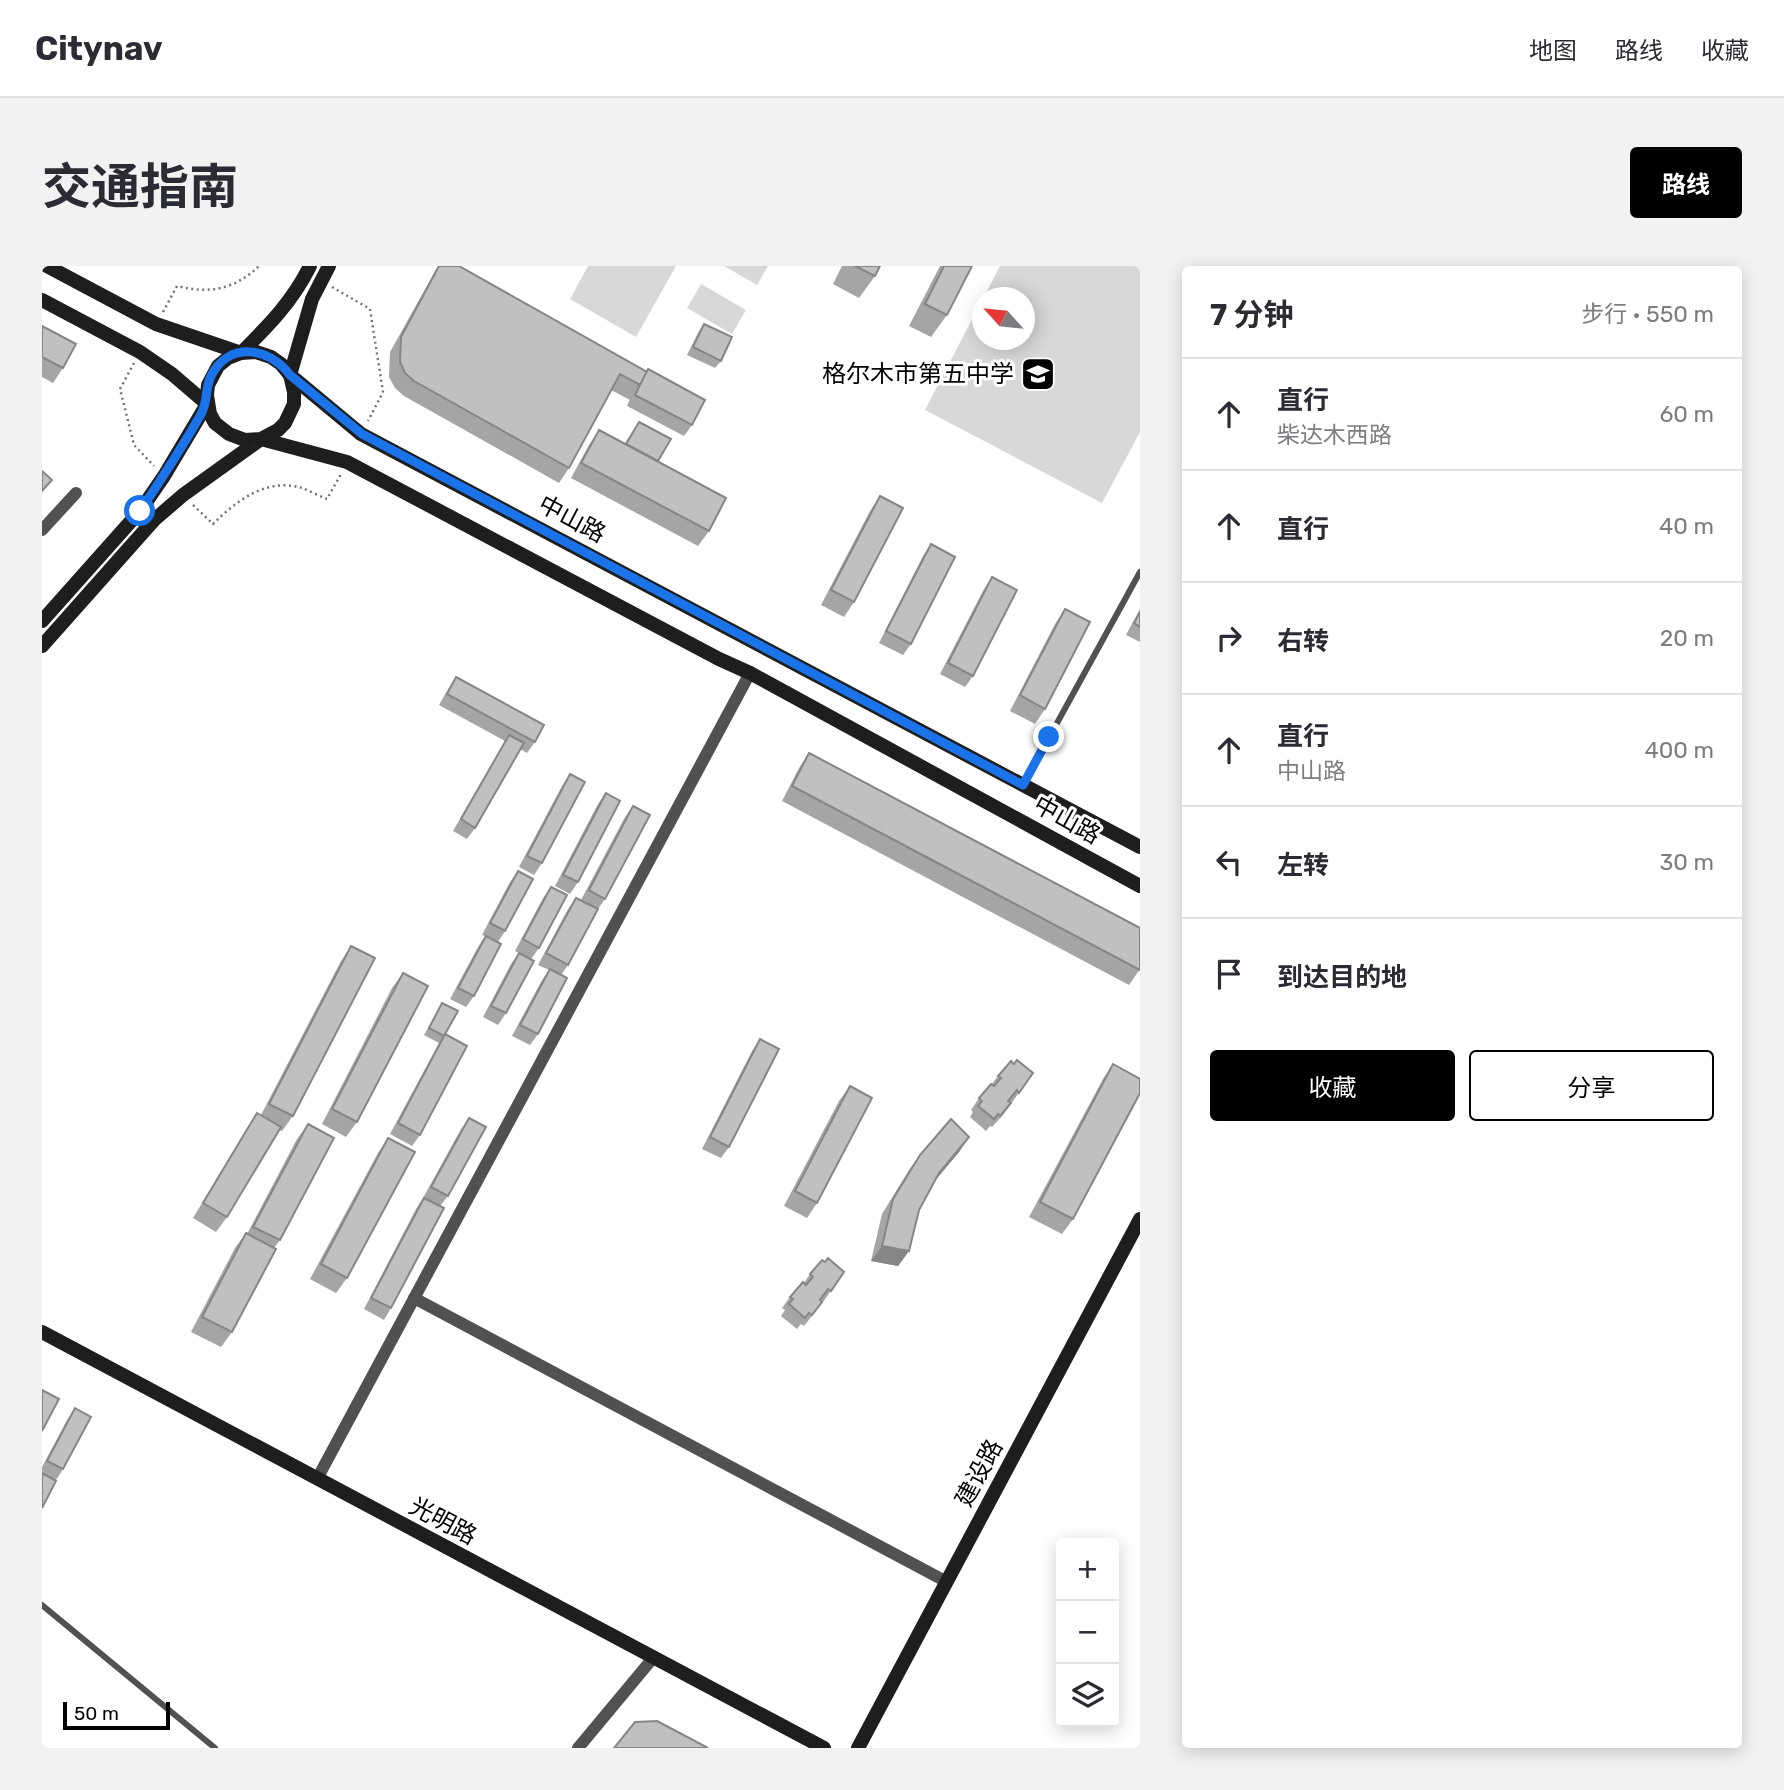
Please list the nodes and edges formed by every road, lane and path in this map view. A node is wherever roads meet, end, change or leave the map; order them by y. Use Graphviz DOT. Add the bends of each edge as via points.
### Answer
graph roads {
  1 [pos="47,266"];
  2 [pos="310,266"];
  3 [pos="329,266"];
  4 [pos="42,300"];
  5 [pos="241,353"];
  6 [pos="290,375"];
  7 [pos="207,404"];
  8 [pos="261,439"];
  9 [pos="76,493"];
  10 [pos="42,530"];
  11 [pos="1140,572"];
  12 [pos="42,621"];
  13 [pos="42,646"];
  14 [pos="750,673"];
  15 [pos="1023,785"];
  16 [pos="1140,847"];
  17 [pos="1140,886"];
  18 [pos="1140,1219"];
  19 [pos="414,1297"];
  20 [pos="42,1332"];
  21 [pos="317,1479"];
  22 [pos="947,1582"];
  23 [pos="42,1605"];
  24 [pos="653,1658"];
  25 [pos="215,1748"];
  26 [pos="578,1748"];
  27 [pos="824,1748"];
  28 [pos="858,1748"];
  1 -- 5 [label="main road" via="156,324"];
  2 -- 5 [label="main road" via="278,317"];
  3 -- 6 [label="main road" via="312,299"];
  4 -- 7 [label="main road" via="140,352"];
  5 -- 6 [label="main road" via="271,357"];
  5 -- 7 [label="main road" via="228,358 211,376"];
  6 -- 8 [label="main road" via="294,392 290,416 278,430"];
  6 -- 15 [label="main road, 中山路" via="362,434"];
  7 -- 8 [label="main road" via="215,423 229,434"];
  7 -- 12 [label="main road" via="140,511"];
  8 -- 13 [label="main road" via="154,520"];
  8 -- 14 [label="main road, 中山路" via="347,462"];
  9 -- 10 [label="street"];
  11 -- 15 [label="lane"];
  14 -- 17 [label="main road, 中山路"];
  14 -- 19 [label="street"];
  15 -- 16 [label="main road, 中山路"];
  18 -- 22 [label="main road, 建设路"];
  19 -- 21 [label="street"];
  19 -- 22 [label="street"];
  20 -- 21 [label="main road, 光明路"];
  21 -- 24 [label="main road, 光明路"];
  22 -- 28 [label="main road, 建设路"];
  23 -- 25 [label="lane"];
  24 -- 26 [label="street"];
  24 -- 27 [label="main road, 光明路"];
}
